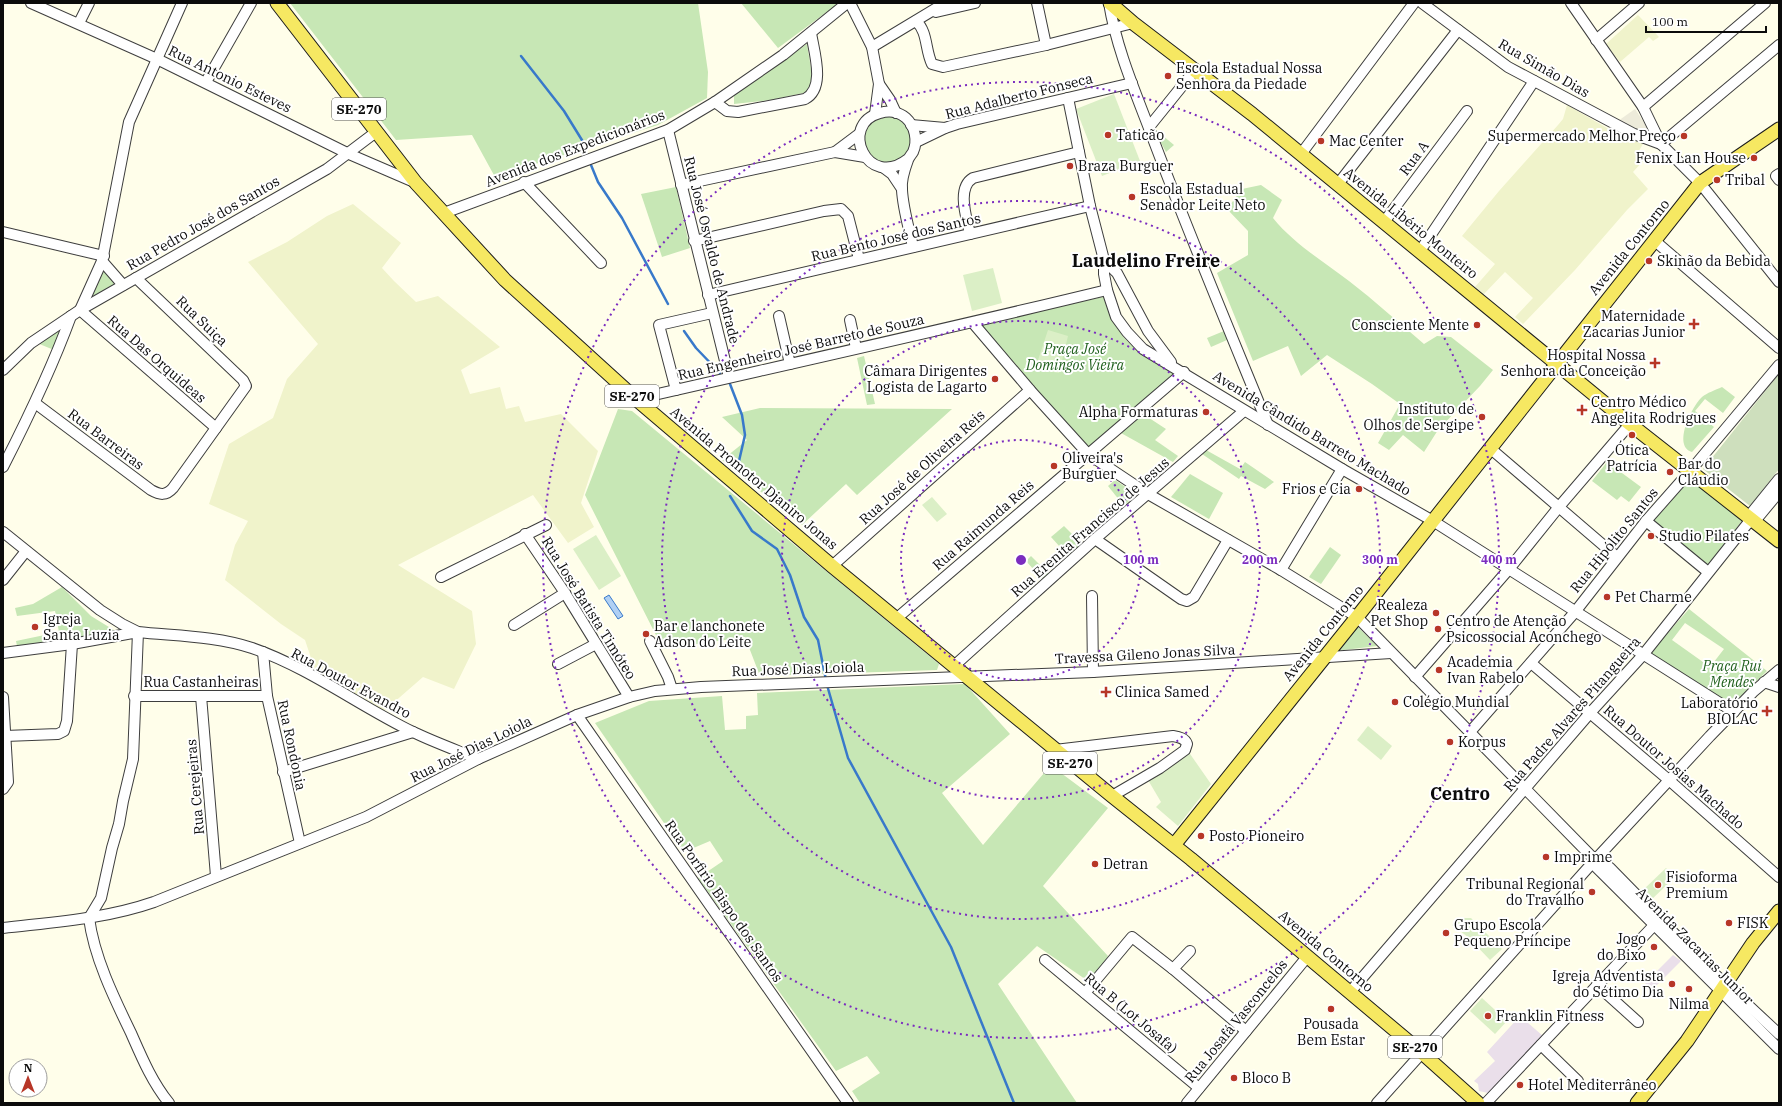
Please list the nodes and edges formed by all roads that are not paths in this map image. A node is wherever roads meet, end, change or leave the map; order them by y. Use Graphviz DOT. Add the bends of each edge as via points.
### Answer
graph roads {
  1 [pos="30,3"];
  2 [pos="89,3"];
  3 [pos="182,3"];
  4 [pos="251,3"];
  5 [pos="277,3"];
  6 [pos="849,3"];
  7 [pos="945,3"];
  8 [pos="975,3"];
  9 [pos="1037,3"];
  10 [pos="1414,3"];
  11 [pos="1422,3"];
  12 [pos="1571,3"];
  13 [pos="1639,3"];
  14 [pos="1765,3"];
  15 [pos="1112,4"];
  16 [pos="928,14"];
  17 [pos="916,21"];
  18 [pos="79,23"];
  19 [pos="1133,23"];
  20 [pos="1114,28"];
  21 [pos="1458,30"];
  22 [pos="810,33"];
  23 [pos="1596,40"];
  24 [pos="1046,45"];
  25 [pos="1779,45"];
  26 [pos="872,47"];
  27 [pos="157,59"];
  28 [pos="1195,70"];
  29 [pos="1534,80"];
  30 [pos="206,82"];
  31 [pos="1132,82"];
  32 [pos="879,84"];
  33 [pos="1068,98"];
  34 [pos="715,102"];
  35 [pos="1643,107"];
  36 [pos="1467,111"];
  37 [pos="896,113"];
  38 [pos="875,114"];
  39 [pos="911,124"];
  40 [pos="1149,127"];
  41 [pos="945,128"];
  42 [pos="1779,129"];
  43 [pos="668,130"];
  44 [pos="376,132"];
  45 [pos="860,134"];
  46 [pos="916,142"];
  47 [pos="1661,144"];
  48 [pos="835,152"];
  49 [pos="1079,152"];
  50 [pos="349,154"];
  51 [pos="1301,154"];
  52 [pos="865,157"];
  53 [pos="908,159"];
  54 [pos="884,168"];
  55 [pos="1779,174"];
  56 [pos="1779,180"];
  57 [pos="524,182"];
  58 [pos="416,183"];
  59 [pos="1700,183"];
  60 [pos="1338,184"];
  61 [pos="681,185"];
  62 [pos="902,189"];
  63 [pos="1090,206"];
  64 [pos="444,213"];
  65 [pos="1384,222"];
  66 [pos="3,232"];
  67 [pos="970,234"];
  68 [pos="694,241"];
  69 [pos="1654,241"];
  70 [pos="913,247"];
  71 [pos="1420,251"];
  72 [pos="103,259"];
  73 [pos="859,259"];
  74 [pos="1104,260"];
  75 [pos="601,263"];
  76 [pos="1114,270"];
  77 [pos="1104,274"];
  78 [pos="136,278"];
  79 [pos="1779,282"];
  80 [pos="123,285"];
  81 [pos="1107,290"];
  82 [pos="708,295"];
  83 [pos="76,313"];
  84 [pos="712,313"];
  85 [pos="779,316"];
  86 [pos="850,320"];
  87 [pos="973,323"];
  88 [pos="856,348"];
  89 [pos="1779,348"];
  90 [pos="790,364"];
  91 [pos="1556,364"];
  92 [pos="1779,365"];
  93 [pos="3,370"];
  94 [pos="1181,371"];
  95 [pos="729,377"];
  96 [pos="676,390"];
  97 [pos="1030,390"];
  98 [pos="636,399"];
  99 [pos="35,403"];
  100 [pos="1244,411"];
  101 [pos="1630,424"];
  102 [pos="1268,425"];
  103 [pos="216,428"];
  104 [pos="1491,449"];
  105 [pos="1088,454"];
  106 [pos="3,467"];
  107 [pos="1342,469"];
  108 [pos="1691,470"];
  109 [pos="1779,479"];
  110 [pos="1779,492"];
  111 [pos="1148,494"];
  112 [pos="1558,508"];
  113 [pos="1751,520"];
  114 [pos="1432,521"];
  115 [pos="1646,521"];
  116 [pos="546,525"];
  117 [pos="3,532"];
  118 [pos="525,534"];
  119 [pos="1095,539"];
  120 [pos="1228,540"];
  121 [pos="1779,541"];
  122 [pos="26,551"];
  123 [pos="1617,557"];
  124 [pos="832,566"];
  125 [pos="1509,569"];
  126 [pos="1281,570"];
  127 [pos="1708,572"];
  128 [pos="441,577"];
  129 [pos="3,580"];
  130 [pos="565,593"];
  131 [pos="1092,596"];
  132 [pos="1575,612"];
  133 [pos="1357,617"];
  134 [pos="897,618"];
  135 [pos="514,625"];
  136 [pos="138,632"];
  137 [pos="650,641"];
  138 [pos="72,644"];
  139 [pos="596,644"];
  140 [pos="263,652"];
  141 [pos="3,653"];
  142 [pos="1391,654"];
  143 [pos="1643,655"];
  144 [pos="1322,658"];
  145 [pos="1531,663"];
  146 [pos="558,664"];
  147 [pos="955,666"];
  148 [pos="1779,670"];
  149 [pos="1093,672"];
  150 [pos="969,677"];
  151 [pos="1415,677"];
  152 [pos="1764,682"];
  153 [pos="1779,687"];
  154 [pos="672,689"];
  155 [pos="134,696"];
  156 [pos="201,696"];
  157 [pos="267,696"];
  158 [pos="3,697"];
  159 [pos="628,697"];
  160 [pos="1734,712"];
  161 [pos="1590,713"];
  162 [pos="577,716"];
  163 [pos="414,732"];
  164 [pos="1470,732"];
  165 [pos="5,736"];
  166 [pos="1055,750"];
  167 [pos="478,759"];
  168 [pos="283,772"];
  169 [pos="1670,781"];
  170 [pos="1526,788"];
  171 [pos="4,789"];
  172 [pos="1112,796"];
  173 [pos="300,843"];
  174 [pos="1174,845"];
  175 [pos="1595,860"];
  176 [pos="216,876"];
  177 [pos="1779,877"];
  178 [pos="1779,911"];
  179 [pos="89,918"];
  180 [pos="1656,923"];
  181 [pos="3,928"];
  182 [pos="1190,951"];
  183 [pos="1307,957"];
  184 [pos="1045,960"];
  185 [pos="1173,969"];
  186 [pos="1597,985"];
  187 [pos="1723,988"];
  188 [pos="1350,992"];
  189 [pos="1085,993"];
  190 [pos="1638,1022"];
  191 [pos="1246,1031"];
  192 [pos="1779,1034"];
  193 [pos="1541,1045"];
  194 [pos="1779,1049"];
  195 [pos="1421,1052"];
  196 [pos="1578,1081"];
  197 [pos="1200,1088"];
  198 [pos="169,1103"];
  199 [pos="848,1103"];
  200 [pos="1187,1103"];
  201 [pos="1377,1103"];
  202 [pos="1478,1103"];
  203 [pos="1486,1103"];
  204 [pos="1637,1103"];
  1 -- 18 [label="street, Rua Antonio Esteves"];
  2 -- 18 [label="street"];
  3 -- 27 [label="street"];
  4 -- 30 [label="street"];
  5 -- 44 [label="main road, Avenida Promotor Djaniro Jonas / SE-270"];
  6 -- 22 [label="street, Avenida dos Expedicionários"];
  6 -- 26 [label="street"];
  7 -- 16 [label="street"];
  8 -- 16 [label="street"];
  9 -- 24 [label="street"];
  10 -- 51 [label="street"];
  11 -- 21 [label="street, Rua Simão Dias"];
  12 -- 23 [label="street"];
  13 -- 23 [label="street"];
  14 -- 35 [label="street"];
  15 -- 19 [label="main road, Avenida Libério Monteiro"];
  15 -- 20 [label="street"];
  16 -- 17 [label="street"];
  17 -- 24 [label="street" via="923,32 928,57 937,67"];
  17 -- 26 [label="street"];
  18 -- 27 [label="street, Rua Antonio Esteves"];
  19 -- 20 [label="street"];
  19 -- 28 [label="main road, Avenida Libério Monteiro"];
  20 -- 24 [label="street"];
  20 -- 31 [label="street"];
  21 -- 29 [label="street, Rua Simão Dias" via="1508,67"];
  21 -- 60 [label="street"];
  22 -- 34 [label="street, Avenida dos Expedicionários"];
  22 -- 34 [label="street" via="816,73 815,86 810,96 738,112 727,111"];
  23 -- 35 [label="street"];
  25 -- 47 [label="street"];
  26 -- 32 [label="street"];
  27 -- 30 [label="street, Rua Antonio Esteves"];
  27 -- 72 [label="street" via="129,122"];
  28 -- 40 [label="street"];
  28 -- 51 [label="main road, Avenida Libério Monteiro"];
  29 -- 47 [label="street, Rua Simão Dias" via="1634,134"];
  29 -- 71 [label="street"];
  30 -- 50 [label="street, Rua Antonio Esteves"];
  31 -- 33 [label="street, Rua Adalberto Fonseca"];
  31 -- 40 [label="street"];
  32 -- 37 [label="street"];
  32 -- 38 [label="street"];
  33 -- 41 [label="street, Rua Adalberto Fonseca"];
  33 -- 49 [label="street"];
  34 -- 43 [label="street, Avenida dos Expedicionários"];
  35 -- 47 [label="street"];
  36 -- 65 [label="street, Rua A"];
  37 -- 38 [label="street"];
  37 -- 39 [label="street" via="905,117"];
  38 -- 45 [label="street" via="865,123"];
  39 -- 41 [label="street"];
  39 -- 46 [label="street"];
  40 -- 102 [label="street" via="1181,213"];
  41 -- 46 [label="street, Rua Adalberto Fonseca"];
  42 -- 59 [label="main road, Avenida Contorno"];
  43 -- 57 [label="street, Avenida dos Expedicionários"];
  43 -- 61 [label="street, Rua José Osvaldo de Andrade"];
  44 -- 50 [label="street, Rua Pedro José dos Santos"];
  44 -- 58 [label="main road, Avenida Promotor Djaniro Jonas / SE-270"];
  45 -- 48 [label="street"];
  45 -- 52 [label="street" via="859,142"];
  46 -- 53 [label="street"];
  47 -- 59 [label="street"];
  48 -- 52 [label="street"];
  48 -- 61 [label="street"];
  49 -- 63 [label="street"];
  49 -- 67 [label="street" via="969,181 964,193"];
  50 -- 58 [label="street, Rua Antonio Esteves"];
  50 -- 78 [label="street, Rua Pedro José dos Santos"];
  51 -- 60 [label="main road, Avenida Libério Monteiro"];
  52 -- 54 [label="street"];
  53 -- 54 [label="street" via="893,167"];
  53 -- 62 [label="street"];
  54 -- 62 [label="street" via="892,174"];
  55 -- 56 [label="street" via="1776,176"];
  57 -- 64 [label="street, Avenida dos Expedicionários"];
  57 -- 75 [label="street"];
  58 -- 64 [label="main road, Avenida Promotor Djaniro Jonas / SE-270"];
  59 -- 69 [label="main road, Avenida Contorno"];
  59 -- 79 [label="street"];
  60 -- 65 [label="main road, Avenida Libério Monteiro"];
  61 -- 68 [label="street, Rua José Osvaldo de Andrade"];
  62 -- 70 [label="street"];
  63 -- 67 [label="street, Rua Bento José dos Santos"];
  63 -- 74 [label="street"];
  64 -- 98 [label="main road, Avenida Promotor Djaniro Jonas / SE-270" via="505,280"];
  65 -- 71 [label="main road, Avenida Libério Monteiro"];
  66 -- 72 [label="street"];
  67 -- 70 [label="street, Rua Bento José dos Santos"];
  68 -- 73 [label="street" via="841,209 848,216"];
  68 -- 82 [label="street, Rua José Osvaldo de Andrade"];
  69 -- 89 [label="street"];
  69 -- 91 [label="main road, Avenida Contorno"];
  70 -- 73 [label="street, Rua Bento José dos Santos"];
  71 -- 91 [label="main road, Avenida Libério Monteiro"];
  72 -- 80 [label="street"];
  72 -- 83 [label="street"];
  73 -- 82 [label="street, Rua Bento José dos Santos"];
  74 -- 76 [label="street"];
  74 -- 77 [label="street"];
  76 -- 77 [label="street"];
  76 -- 94 [label="street" via="1154,342"];
  77 -- 81 [label="street"];
  78 -- 80 [label="street, Rua Pedro José dos Santos"];
  78 -- 103 [label="street, Rua Suiça" via="243,380 246,386"];
  80 -- 83 [label="street, Rua Pedro José dos Santos"];
  81 -- 87 [label="street"];
  81 -- 94 [label="street" via="1116,317 1126,332 1143,349"];
  82 -- 84 [label="street, Rua José Osvaldo de Andrade"];
  83 -- 93 [label="street, Rua Pedro José dos Santos" via="31,343"];
  83 -- 99 [label="street"];
  83 -- 103 [label="street, Rua Das Orquideas"];
  84 -- 95 [label="street, Rua José Osvaldo de Andrade"];
  84 -- 96 [label="street" via="659,325"];
  85 -- 90 [label="street"];
  86 -- 88 [label="street"];
  87 -- 88 [label="street, Rua Engenheiro José Barreto de Souza"];
  87 -- 97 [label="street"];
  88 -- 90 [label="street, Rua Engenheiro José Barreto de Souza"];
  90 -- 95 [label="street, Rua Engenheiro José Barreto de Souza"];
  91 -- 101 [label="main road, Avenida Libério Monteiro"];
  91 -- 104 [label="main road, Avenida Contorno"];
  92 -- 108 [label="street, Rua Hipólito Santos"];
  94 -- 100 [label="street, Avenida Cândido Barreto Machado"];
  94 -- 105 [label="street"];
  95 -- 96 [label="street, Rua Engenheiro José Barreto de Souza"];
  96 -- 98 [label="street, Rua Engenheiro José Barreto de Souza"];
  97 -- 105 [label="street"];
  97 -- 124 [label="street, Rua José de Oliveira Reis"];
  98 -- 124 [label="main road, Avenida Promotor Djaniro Jonas / SE-270"];
  99 -- 103 [label="street, Rua Barreiras" via="161,495 168,494 173,488"];
  99 -- 106 [label="street"];
  100 -- 102 [label="street, Avenida Cândido Barreto Machado"];
  100 -- 111 [label="street, Rua Erenita Francisco de Jesus"];
  101 -- 108 [label="main road, Avenida Libério Monteiro"];
  101 -- 112 [label="street"];
  102 -- 107 [label="street, Avenida Cândido Barreto Machado"];
  104 -- 112 [label="street"];
  104 -- 114 [label="main road, Avenida Contorno"];
  105 -- 111 [label="street, Avenida Zacarias Junior"];
  105 -- 134 [label="street, Rua Raimunda Reis"];
  107 -- 114 [label="street, Avenida Cândido Barreto Machado"];
  107 -- 126 [label="street"];
  108 -- 113 [label="main road, Avenida Libério Monteiro"];
  108 -- 115 [label="street, Rua Hipólito Santos"];
  109 -- 113 [label="street"];
  110 -- 113 [label="street"];
  111 -- 119 [label="street, Rua Erenita Francisco de Jesus"];
  111 -- 120 [label="street, Avenida Zacarias Junior"];
  112 -- 123 [label="street"];
  112 -- 125 [label="street"];
  113 -- 121 [label="main road, Avenida Libério Monteiro"];
  113 -- 127 [label="street, Rua Padre Alvares Pitangueira"];
  114 -- 125 [label="street, Avenida Cândido Barreto Machado"];
  114 -- 133 [label="main road, Avenida Contorno"];
  115 -- 123 [label="street, Rua Hipólito Santos"];
  115 -- 127 [label="street"];
  116 -- 118 [label="street"];
  117 -- 122 [label="street, Rua Doutor Evandro"];
  118 -- 128 [label="street"];
  118 -- 130 [label="street, Rua José Batista Timóteo"];
  119 -- 120 [label="street" via="1187,601 1194,597"];
  119 -- 147 [label="street, Rua Erenita Francisco de Jesus"];
  120 -- 126 [label="street, Avenida Zacarias Junior"];
  122 -- 129 [label="street"];
  122 -- 136 [label="street, Rua Doutor Evandro" via="100,610"];
  123 -- 132 [label="street, Rua Hipólito Santos"];
  124 -- 134 [label="main road, Avenida Promotor Djaniro Jonas / SE-270"];
  125 -- 132 [label="street, Avenida Cândido Barreto Machado"];
  125 -- 151 [label="street"];
  126 -- 133 [label="street, Avenida Zacarias Junior"];
  127 -- 143 [label="street, Rua Padre Alvares Pitangueira"];
  130 -- 135 [label="street"];
  130 -- 139 [label="street, Rua José Batista Timóteo"];
  131 -- 149 [label="street"];
  132 -- 143 [label="street, Avenida Cândido Barreto Machado"];
  132 -- 145 [label="street, Rua Hipólito Santos"];
  133 -- 142 [label="street, Avenida Zacarias Junior"];
  133 -- 144 [label="main road, Avenida Contorno"];
  134 -- 147 [label="main road, Avenida Promotor Djaniro Jonas / SE-270"];
  136 -- 138 [label="street"];
  136 -- 140 [label="street, Rua Doutor Evandro" via="218,640"];
  136 -- 155 [label="street"];
  137 -- 154 [label="street"];
  138 -- 141 [label="street"];
  138 -- 165 [label="street" via="67,725 64,731 58,734"];
  139 -- 146 [label="street"];
  139 -- 159 [label="street, Rua José Batista Timóteo"];
  140 -- 157 [label="street, Rua Rondonia"];
  140 -- 163 [label="street, Rua Doutor Evandro" via="314,675"];
  142 -- 144 [label="street, Travessa Gileno Jonas Silva"];
  142 -- 151 [label="street, Avenida Zacarias Junior"];
  143 -- 160 [label="street"];
  143 -- 161 [label="street, Rua Padre Alvares Pitangueira"];
  144 -- 149 [label="street, Travessa Gileno Jonas Silva"];
  144 -- 174 [label="main road, Avenida Contorno"];
  145 -- 161 [label="street, Rua Doutor Josias Machado"];
  145 -- 164 [label="street, Rua Hipólito Santos"];
  147 -- 150 [label="main road, Avenida Promotor Djaniro Jonas / SE-270"];
  148 -- 152 [label="street"];
  149 -- 150 [label="street, Travessa Gileno Jonas Silva"];
  150 -- 154 [label="street, Rua José Dias Loiola"];
  150 -- 166 [label="main road, Avenida Promotor Djaniro Jonas / SE-270"];
  151 -- 164 [label="street, Avenida Zacarias Junior"];
  152 -- 153 [label="street"];
  152 -- 160 [label="street"];
  154 -- 159 [label="street, Rua José Dias Loiola"];
  155 -- 156 [label="street, Rua Castanheiras"];
  155 -- 179 [label="street" via="133,759 120,824 101,898"];
  156 -- 157 [label="street, Rua Castanheiras"];
  156 -- 176 [label="street, Rua Cerejeiras"];
  157 -- 168 [label="street, Rua Rondonia"];
  158 -- 165 [label="street"];
  159 -- 162 [label="street, Rua José Dias Loiola"];
  160 -- 169 [label="street"];
  161 -- 169 [label="street, Rua Doutor Josias Machado"];
  161 -- 170 [label="street, Rua Padre Alvares Pitangueira"];
  162 -- 167 [label="street, Rua José Dias Loiola"];
  162 -- 199 [label="street, Rua Porfirio Bispo dos Santos"];
  163 -- 167 [label="street, Rua Doutor Evandro"];
  163 -- 168 [label="street"];
  164 -- 170 [label="street, Avenida Zacarias Junior"];
  165 -- 171 [label="street" via="8,782"];
  166 -- 172 [label="main road, Avenida Promotor Djaniro Jonas / SE-270"];
  166 -- 172 [label="street" via="1172,736 1183,738 1187,744 1185,750"];
  167 -- 173 [label="street, Rua José Dias Loiola" via="366,817"];
  168 -- 173 [label="street, Rua Rondonia"];
  169 -- 175 [label="street"];
  169 -- 177 [label="street, Rua Doutor Josias Machado"];
  170 -- 175 [label="street, Avenida Zacarias Junior"];
  170 -- 188 [label="street, Rua Padre Alvares Pitangueira"];
  172 -- 174 [label="main road, Avenida Promotor Djaniro Jonas / SE-270"];
  173 -- 176 [label="street, Rua José Dias Loiola"];
  174 -- 183 [label="main road, Avenida Contorno / SE-270"];
  175 -- 180 [label="street, Avenida Zacarias Junior" via="1610,868"];
  175 -- 195 [label="street"];
  176 -- 179 [label="street, Rua José Dias Loiola" via="141,906"];
  178 -- 187 [label="main road" via="1753,943"];
  179 -- 181 [label="street, Rua José Dias Loiola"];
  179 -- 198 [label="street" via="92,938 119,1007 153,1080"];
  180 -- 186 [label="street"];
  180 -- 187 [label="street, Avenida Zacarias Junior"];
  182 -- 185 [label="street"];
  183 -- 188 [label="main road, Avenida Contorno / SE-270"];
  183 -- 191 [label="street, Rua Josafá Vasconcelos"];
  184 -- 189 [label="street, Rua B (Lot Josafa)"];
  185 -- 189 [label="street" via="1132,937"];
  185 -- 191 [label="street"];
  186 -- 190 [label="street"];
  186 -- 193 [label="street"];
  187 -- 192 [label="street, Avenida Zacarias Junior"];
  187 -- 194 [label="street, Avenida Zacarias Junior"];
  187 -- 204 [label="main road" via="1687,1042"];
  188 -- 195 [label="main road, Avenida Contorno / SE-270"];
  189 -- 197 [label="street, Rua B (Lot Josafa)"];
  191 -- 197 [label="street, Rua Josafá Vasconcelos"];
  193 -- 196 [label="street"];
  193 -- 203 [label="street"];
  195 -- 201 [label="street"];
  195 -- 202 [label="main road, Avenida Contorno / SE-270"];
  197 -- 200 [label="street, Rua Josafá Vasconcelos"];
}
